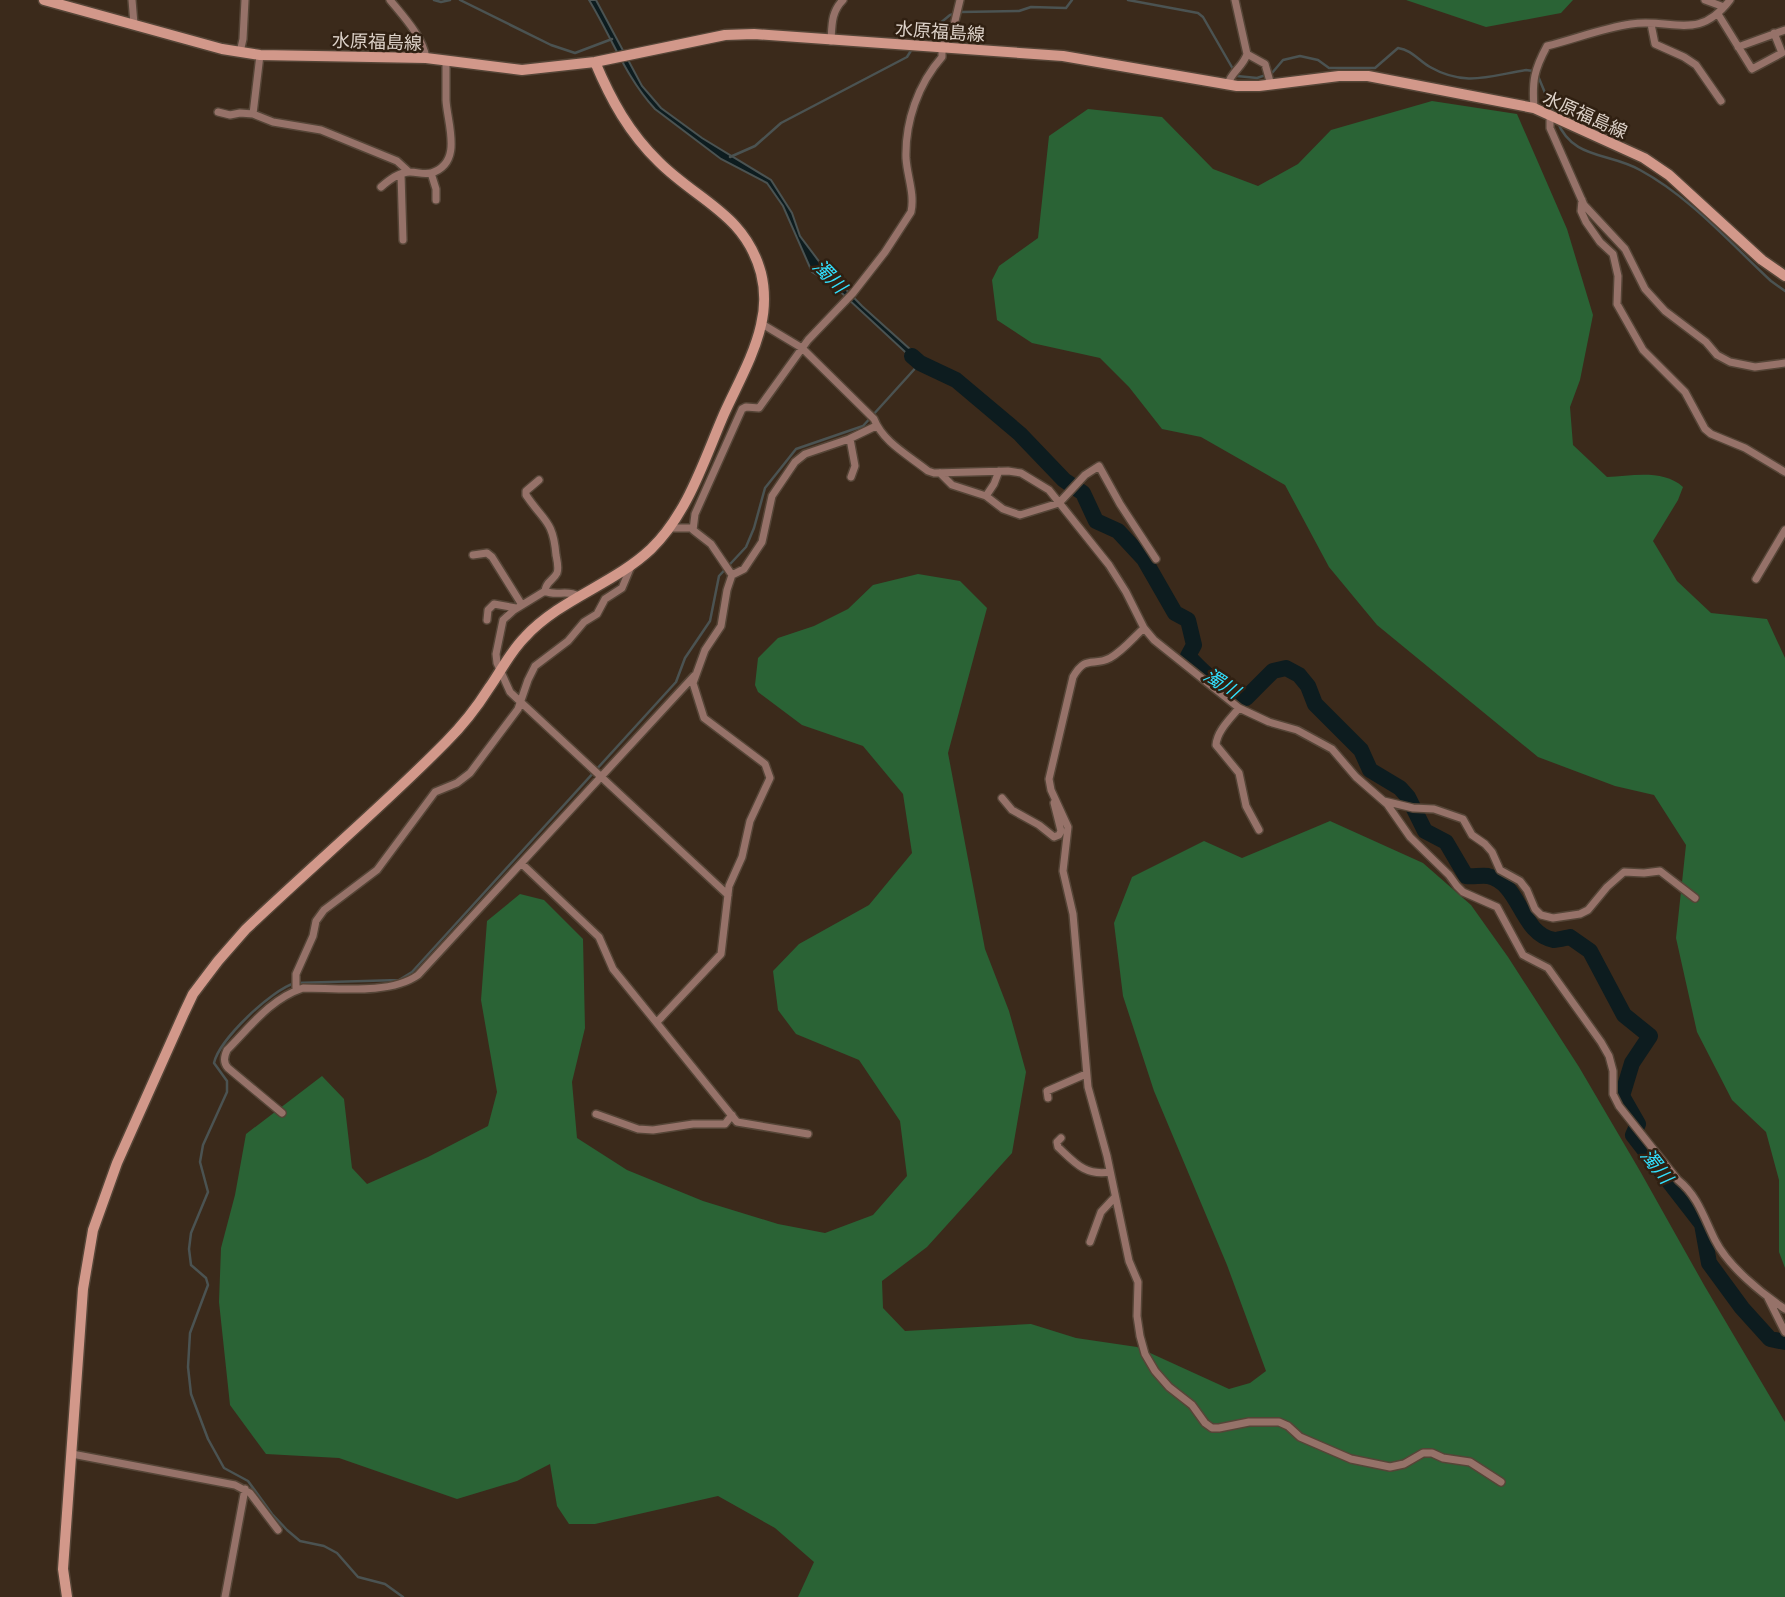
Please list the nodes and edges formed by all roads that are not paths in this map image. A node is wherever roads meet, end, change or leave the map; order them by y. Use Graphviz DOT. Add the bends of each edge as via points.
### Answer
graph roads {
  1 [pos="44,0"];
  2 [pos="132,0"];
  3 [pos="245,0"];
  4 [pos="390,0"];
  5 [pos="843,0"];
  6 [pos="960,0"];
  7 [pos="1235,0"];
  8 [pos="1705,0"];
  9 [pos="1730,0"];
  10 [pos="1724,7"];
  11 [pos="1718,14"];
  12 [pos="134,24"];
  13 [pos="1651,24"];
  14 [pos="1785,30"];
  15 [pos="1774,33"];
  16 [pos="831,41"];
  17 [pos="942,47"];
  18 [pos="1738,47"];
  19 [pos="240,51"];
  20 [pos="1247,54"];
  21 [pos="260,55"];
  22 [pos="426,58"];
  23 [pos="446,61"];
  24 [pos="595,62"];
  25 [pos="1228,85"];
  26 [pos="1271,85"];
  27 [pos="1721,101"];
  28 [pos="1534,108"];
  29 [pos="218,112"];
  30 [pos="253,114"];
  31 [pos="1550,117"];
  32 [pos="405,173"];
  33 [pos="431,173"];
  34 [pos="381,187"];
  35 [pos="436,200"];
  36 [pos="1582,200"];
  37 [pos="403,240"];
  38 [pos="1785,276"];
  39 [pos="761,324"];
  40 [pos="802,348"];
  41 [pos="1785,363"];
  42 [pos="872,419"];
  43 [pos="850,439"];
  44 [pos="999,471"];
  45 [pos="1785,472"];
  46 [pos="940,473"];
  47 [pos="850,477"];
  48 [pos="539,480"];
  49 [pos="986,496"];
  50 [pos="1059,503"];
  51 [pos="693,527"];
  52 [pos="670,528"];
  53 [pos="1785,530"];
  54 [pos="473,555"];
  55 [pos="1156,559"];
  56 [pos="632,564"];
  57 [pos="728,570"];
  58 [pos="1756,579"];
  59 [pos="545,591"];
  60 [pos="579,596"];
  61 [pos="519,607"];
  62 [pos="487,620"];
  63 [pos="1144,628"];
  64 [pos="501,669"];
  65 [pos="694,676"];
  66 [pos="522,702"];
  67 [pos="1240,708"];
  68 [pos="597,771"];
  69 [pos="1002,798"];
  70 [pos="1055,799"];
  71 [pos="1383,801"];
  72 [pos="1259,830"];
  73 [pos="522,864"];
  74 [pos="728,895"];
  75 [pos="1695,898"];
  76 [pos="295,986"];
  77 [pos="657,1022"];
  78 [pos="1086,1074"];
  79 [pos="1048,1098"];
  80 [pos="282,1112"];
  81 [pos="596,1114"];
  82 [pos="732,1115"];
  83 [pos="808,1133"];
  84 [pos="1061,1138"];
  85 [pos="1111,1171"];
  86 [pos="1115,1197"];
  87 [pos="1090,1242"];
  88 [pos="1768,1297"];
  89 [pos="1785,1309"];
  90 [pos="1785,1332"];
  91 [pos="72,1454"];
  92 [pos="1500,1482"];
  93 [pos="245,1489"];
  94 [pos="278,1530"];
  95 [pos="67,1597"];
  96 [pos="225,1597"];
  1 -- 12 [label="street, 水原福島線"];
  2 -- 12 [label="street"];
  3 -- 19 [label="street"];
  4 -- 22 [label="street"];
  5 -- 16 [label="street" via="835,8"];
  6 -- 17 [label="street"];
  7 -- 20 [label="street"];
  8 -- 10 [label="street"];
  9 -- 10 [label="street"];
  10 -- 11 [label="street"];
  11 -- 13 [label="street" via="1698,26"];
  11 -- 18 [label="street"];
  12 -- 19 [label="street, 水原福島線"];
  13 -- 27 [label="street" via="1655,44 1696,65"];
  13 -- 28 [label="street" via="1632,24 1547,46 1535,69"];
  14 -- 15 [label="street"];
  15 -- 18 [label="street"];
  15 -- 18 [label="street" via="1782,53 1752,69"];
  16 -- 17 [label="street, 水原福島線"];
  16 -- 24 [label="street, 水原福島線" via="724,35"];
  17 -- 25 [label="street, 水原福島線" via="1091,60"];
  17 -- 40 [label="street" via="942,57 924,83 910,120 906,159 911,212 853,293"];
  19 -- 21 [label="street, 水原福島線"];
  20 -- 25 [label="street"];
  20 -- 26 [label="street" via="1265,64"];
  21 -- 22 [label="street, 水原福島線"];
  21 -- 30 [label="street"];
  22 -- 23 [label="street, 水原福島線"];
  23 -- 24 [label="street, 水原福島線" via="522,70"];
  23 -- 33 [label="street" via="452,142 446,162"];
  24 -- 39 [label="street" via="614,105 642,144 740,230 761,275"];
  25 -- 26 [label="street, 水原福島線"];
  26 -- 28 [label="street, 水原福島線" via="1368,76"];
  28 -- 31 [label="street, 水原福島線"];
  29 -- 30 [label="street"];
  30 -- 32 [label="street" via="321,130 397,161"];
  31 -- 36 [label="street" via="1550,128"];
  31 -- 38 [label="street, 水原福島線" via="1644,158"];
  32 -- 33 [label="street"];
  32 -- 34 [label="street"];
  32 -- 37 [label="street"];
  33 -- 35 [label="street"];
  36 -- 41 [label="street" via="1625,249 1645,289 1717,355 1755,367"];
  36 -- 45 [label="street" via="1586,222 1613,254 1617,304 1643,350 1685,391 1705,429"];
  39 -- 40 [label="street"];
  39 -- 52 [label="street" via="690,493"];
  40 -- 42 [label="street"];
  40 -- 51 [label="street" via="759,408 742,409 695,513"];
  42 -- 43 [label="street"];
  42 -- 46 [label="street" via="893,444 928,471"];
  43 -- 47 [label="street" via="855,467"];
  43 -- 57 [label="street" via="805,454 795,462 772,496 762,542 744,569"];
  44 -- 46 [label="street"];
  44 -- 49 [label="street"];
  44 -- 50 [label="street" via="1035,480"];
  46 -- 49 [label="street" via="952,485"];
  48 -- 59 [label="street" via="526,495 555,537 558,567"];
  49 -- 50 [label="street" via="1020,515"];
  50 -- 55 [label="street" via="1099,466"];
  50 -- 63 [label="street" via="1110,565"];
  51 -- 52 [label="street"];
  51 -- 57 [label="street"];
  52 -- 56 [label="street"];
  53 -- 58 [label="street"];
  54 -- 61 [label="street" via="492,557"];
  56 -- 60 [label="street"];
  56 -- 66 [label="street" via="622,588 536,666"];
  57 -- 65 [label="street" via="721,626"];
  59 -- 60 [label="street"];
  59 -- 61 [label="street"];
  60 -- 64 [label="street" via="526,635"];
  61 -- 62 [label="street" via="494,604"];
  61 -- 64 [label="street" via="503,620 496,654"];
  63 -- 67 [label="street"];
  63 -- 70 [label="street" via="1112,657 1085,662 1073,677 1049,779"];
  64 -- 66 [label="street" via="510,692"];
  64 -- 91 [label="street" via="448,740 246,929 193,994 117,1163 93,1230 83,1289"];
  65 -- 68 [label="street"];
  65 -- 74 [label="street" via="704,718 765,764 770,778 750,821"];
  66 -- 68 [label="street"];
  66 -- 76 [label="street" via="470,773 435,792 377,870 324,910 316,921"];
  67 -- 71 [label="street" via="1297,730 1332,750"];
  67 -- 72 [label="street" via="1216,745 1239,774 1246,806"];
  68 -- 73 [label="street"];
  68 -- 74 [label="street"];
  69 -- 70 [label="street" via="1012,810 1054,837 1061,831"];
  70 -- 78 [label="street" via="1068,827 1063,871 1073,914"];
  71 -- 75 [label="street" via="1463,819 1472,835 1492,852 1500,870 1520,881 1541,915 1580,914 1624,872 1660,870"];
  71 -- 88 [label="street" via="1463,892 1497,907 1523,955 1548,968 1562,985 1609,1056 1613,1094 1619,1106 1694,1197 1716,1242"];
  73 -- 76 [label="street" via="413,979 383,987"];
  73 -- 77 [label="street" via="599,937 608,961"];
  74 -- 77 [label="street" via="721,954"];
  76 -- 80 [label="street" via="224,1056 228,1068"];
  77 -- 82 [label="street"];
  78 -- 79 [label="street" via="1047,1091"];
  78 -- 85 [label="street"];
  81 -- 82 [label="street" via="653,1130 725,1124"];
  82 -- 83 [label="street" via="737,1122"];
  84 -- 85 [label="street" via="1058,1147 1089,1172"];
  85 -- 86 [label="street"];
  86 -- 87 [label="street" via="1101,1212"];
  86 -- 92 [label="street" via="1138,1282 1137,1315 1145,1354 1169,1387 1192,1405 1205,1423 1220,1428 1279,1422 1300,1437 1351,1459 1390,1467 1423,1452 1432,1453 1470,1462"];
  88 -- 89 [label="street"];
  88 -- 90 [label="street"];
  91 -- 93 [label="street"];
  91 -- 95 [label="street" via="64,1569"];
  93 -- 94 [label="street"];
  93 -- 96 [label="street"];
}
